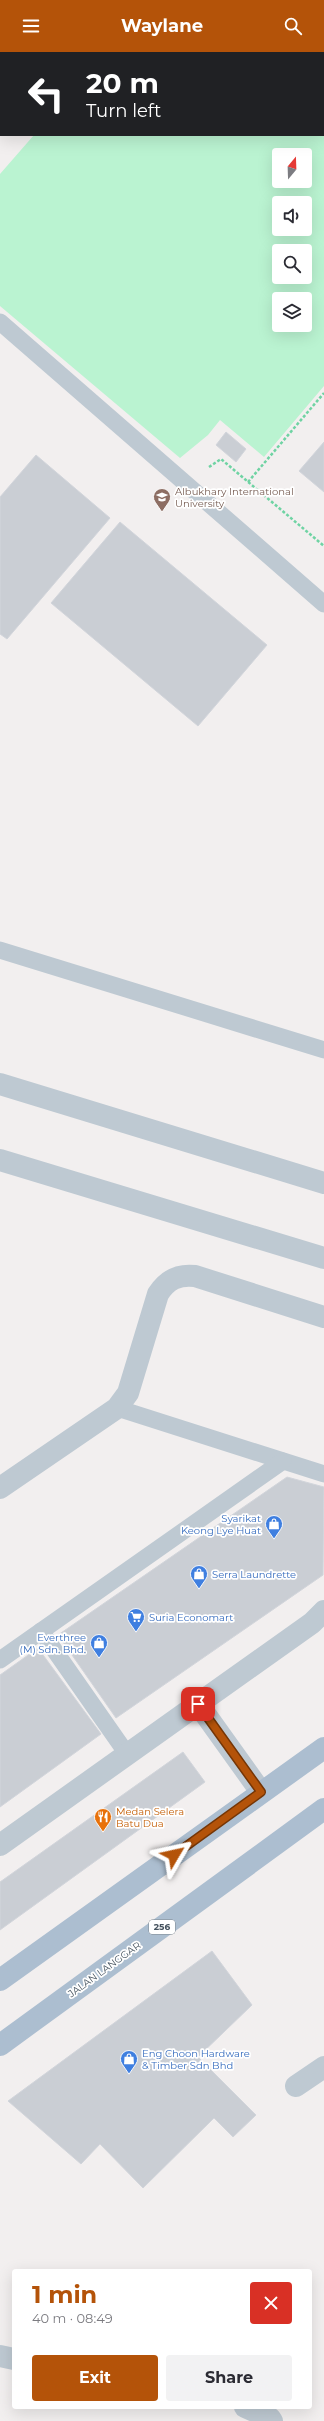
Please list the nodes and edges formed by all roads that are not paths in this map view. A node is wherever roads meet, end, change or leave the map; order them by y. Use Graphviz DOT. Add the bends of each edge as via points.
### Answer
graph roads {
  1 [pos="0,322"];
  2 [pos="324,604"];
  3 [pos="0,950"];
  4 [pos="324,1050"];
  5 [pos="0,1084"];
  6 [pos="0,1160"];
  7 [pos="324,1183"];
  8 [pos="324,1258"];
  9 [pos="324,1317"];
  10 [pos="117,1408"];
  11 [pos="284,1461"];
  12 [pos="324,1474"];
  13 [pos="0,1488"];
  14 [pos="324,1610"];
  15 [pos="41,1631"];
  16 [pos="0,1660"];
  17 [pos="198,1704"];
  18 [pos="324,1748"];
  19 [pos="127,1754"];
  20 [pos="261,1792"];
  21 [pos="324,1809"];
  22 [pos="0,1845"];
  23 [pos="0,1980"];
  24 [pos="0,2045"];
  25 [pos="324,2067"];
  26 [pos="296,2086"];
  27 [pos="0,2356"];
  28 [pos="12,2359"];
  29 [pos="252,2409"];
  30 [pos="272,2421"];
  1 -- 2 [label="lane"];
  3 -- 4 [label="lane"];
  5 -- 7 [label="street"];
  6 -- 8 [label="street"];
  9 -- 10 [label="street" via="195,1276 183,1275 173,1279 164,1284 158,1294 128,1393"];
  10 -- 11 [label="lane"];
  10 -- 13 [label="street"];
  11 -- 12 [label="lane"];
  11 -- 15 [label="lane"];
  14 -- 17 [label="street" via="312,1623"];
  15 -- 16 [label="lane"];
  15 -- 19 [label="lane"];
  17 -- 19 [label="street"];
  17 -- 20 [label="street"];
  18 -- 20 [label="main road"];
  19 -- 22 [label="street"];
  20 -- 23 [label="main road"];
  21 -- 24 [label="main road, JALAN LANGGAR / 256"];
  25 -- 26 [label="street"];
  27 -- 28 [label="street"];
  29 -- 30 [label="street"];
}
